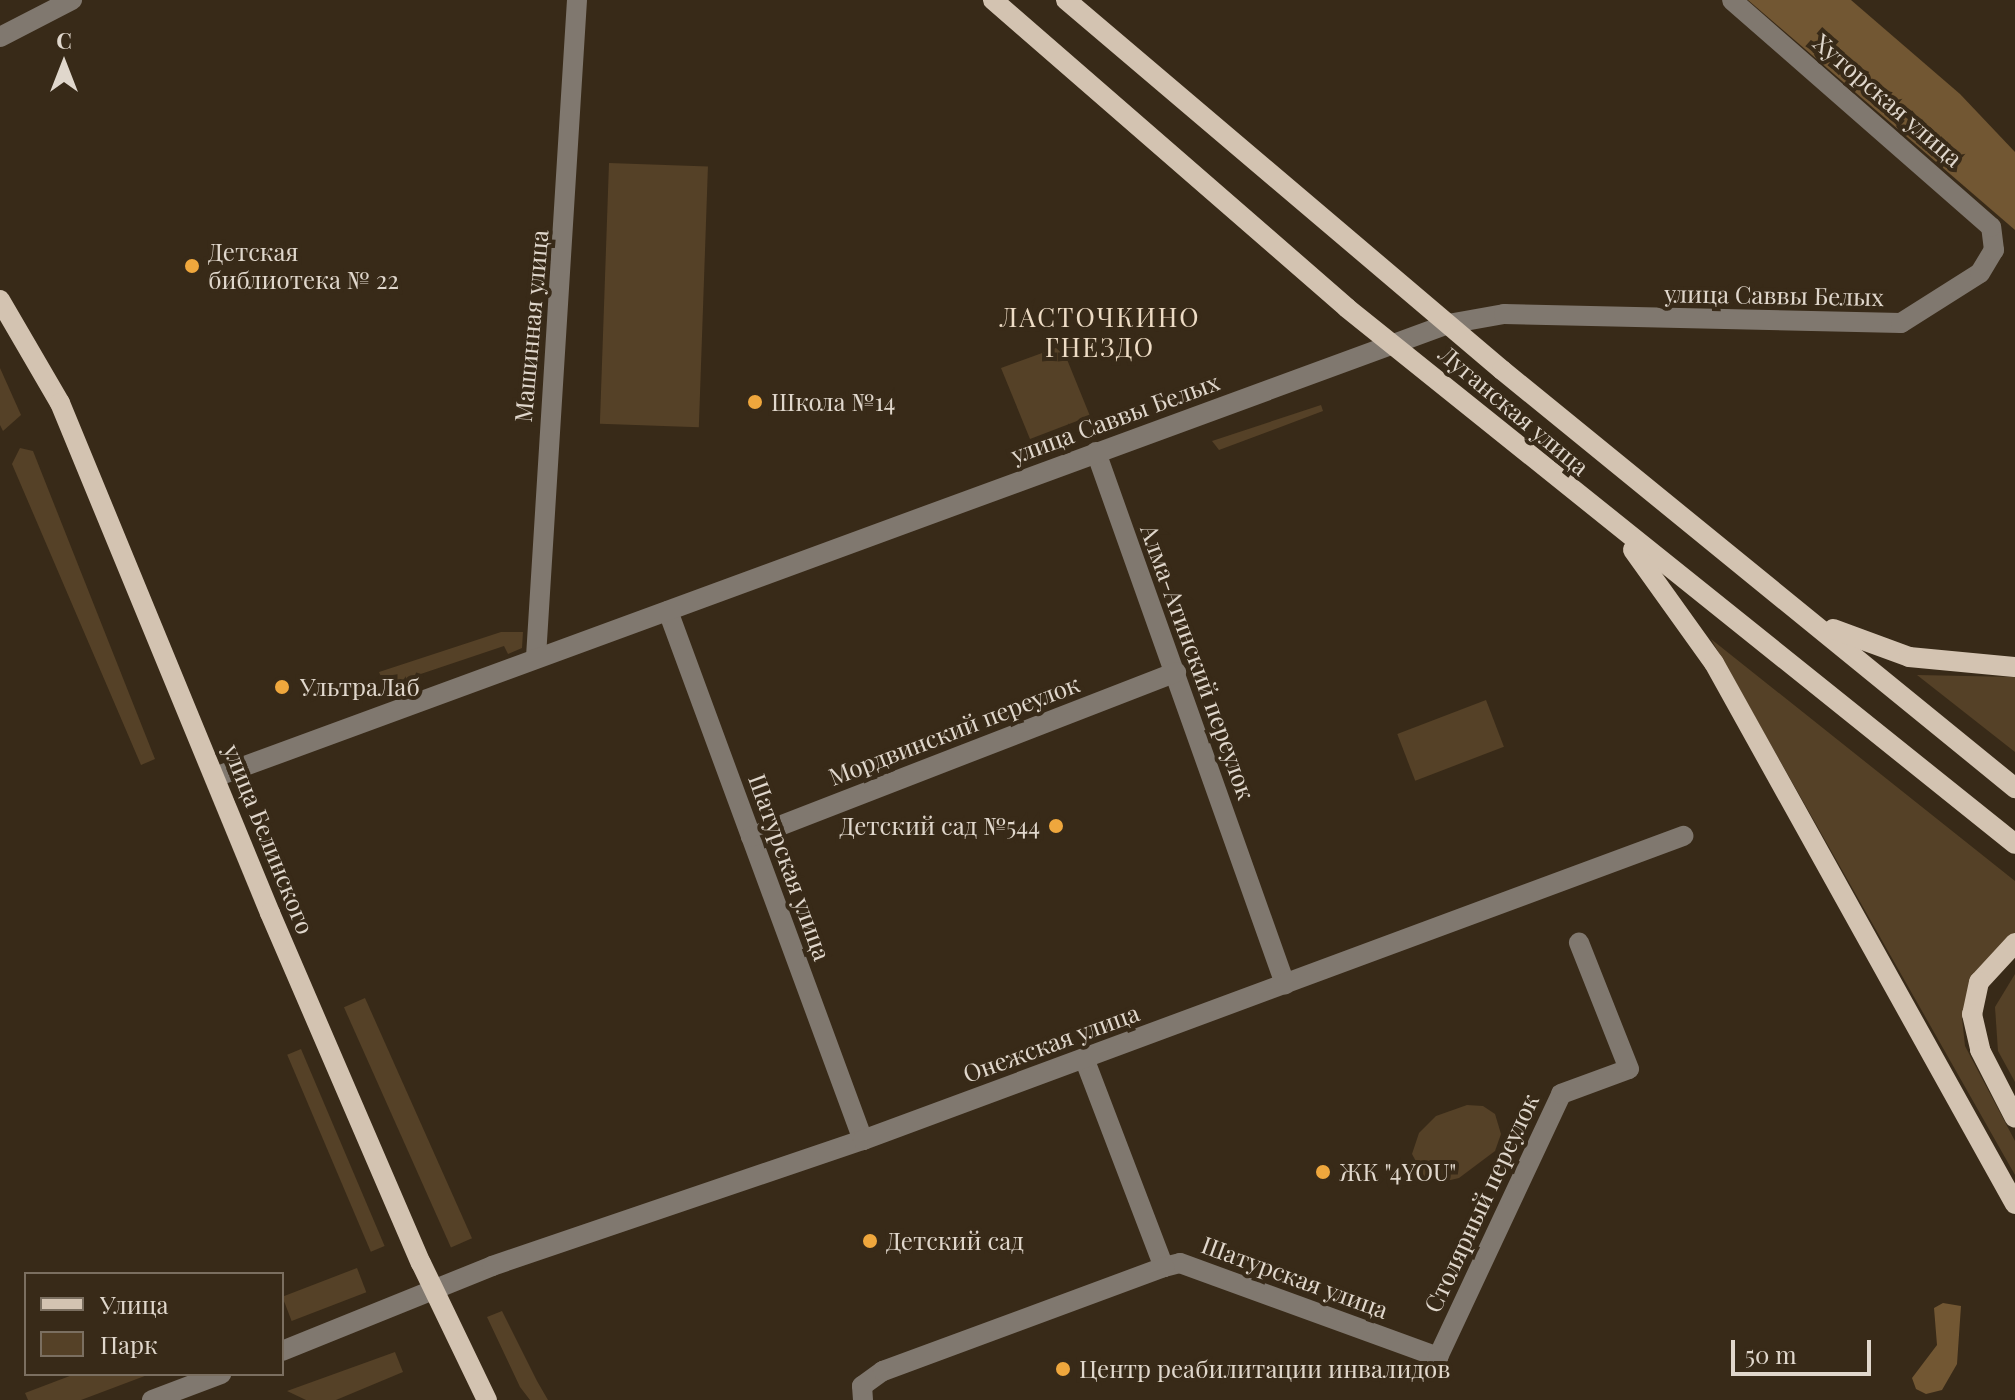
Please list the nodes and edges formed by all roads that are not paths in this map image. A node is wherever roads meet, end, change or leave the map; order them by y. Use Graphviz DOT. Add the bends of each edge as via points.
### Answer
graph roads {
  1 [pos="72,0"];
  2 [pos="577,0"];
  3 [pos="993,0"];
  4 [pos="1066,0"];
  5 [pos="1732,0"];
  6 [pos="0,37"];
  7 [pos="1973,209"];
  8 [pos="0,300"];
  9 [pos="1448,324"];
  10 [pos="1396,347"];
  11 [pos="1096,452"];
  12 [pos="1620,530"];
  13 [pos="1773,590"];
  14 [pos="668,611"];
  15 [pos="536,657"];
  16 [pos="2015,667"];
  17 [pos="1176,672"];
  18 [pos="215,777"];
  19 [pos="2015,788"];
  20 [pos="1683,836"];
  21 [pos="751,837"];
  22 [pos="2015,844"];
  23 [pos="1579,943"];
  24 [pos="2015,943"];
  25 [pos="1285,984"];
  26 [pos="1084,1058"];
  27 [pos="2015,1118"];
  28 [pos="863,1140"];
  29 [pos="2015,1204"];
  30 [pos="1164,1267"];
  31 [pos="435,1294"];
  32 [pos="284,1350"];
  33 [pos="1438,1357"];
  34 [pos="216,1376"];
  35 [pos="863,1393"];
  36 [pos="152,1400"];
  37 [pos="487,1400"];
  1 -- 6 [label="street"];
  2 -- 15 [label="street, Машинная улица"];
  3 -- 10 [label="main road, Луганская улица"];
  4 -- 9 [label="main road, Луганская улица"];
  5 -- 7 [label="street, Хуторская улица"];
  7 -- 9 [label="street, улица Саввы Белых" via="1991,227 1994,250 1980,273 1901,323 1504,314"];
  8 -- 18 [label="main road, улица Белинского" via="60,403"];
  9 -- 10 [label="street, улица Саввы Белых"];
  9 -- 13 [label="main road, Луганская улица"];
  10 -- 11 [label="street, улица Саввы Белых" via="1354,355"];
  10 -- 12 [label="main road, Луганская улица"];
  11 -- 14 [label="street, улица Саввы Белых"];
  11 -- 17 [label="street, Алма-Атинский переулок"];
  12 -- 22 [label="main road, Луганская улица"];
  12 -- 29 [label="main road" via="1714,663"];
  13 -- 16 [label="main road" via="1866,645 1956,664"];
  13 -- 19 [label="main road, Луганская улица"];
  14 -- 15 [label="street, улица Саввы Белых"];
  14 -- 21 [label="street, Шатурская улица"];
  15 -- 18 [label="street, улица Саввы Белых"];
  17 -- 21 [label="street, Мордвинский переулок"];
  17 -- 25 [label="street, Алма-Атинский переулок"];
  18 -- 31 [label="main road, улица Белинского"];
  20 -- 25 [label="street, Онежская улица"];
  21 -- 28 [label="street, Шатурская улица"];
  23 -- 33 [label="street, Столярный переулок" via="1629,1069 1561,1094"];
  24 -- 27 [label="main road" via="1979,982 1972,1014 1980,1050"];
  25 -- 26 [label="street, Онежская улица"];
  26 -- 28 [label="street, Онежская улица"];
  26 -- 30 [label="street, Шатурская улица"];
  28 -- 31 [label="street, Онежская улица" via="492,1266"];
  30 -- 33 [label="street, Шатурская улица" via="1180,1263"];
  30 -- 35 [label="street" via="883,1371"];
  31 -- 32 [label="street, Онежская улица"];
  31 -- 37 [label="main road, улица Белинского"];
  34 -- 36 [label="street"];
}
